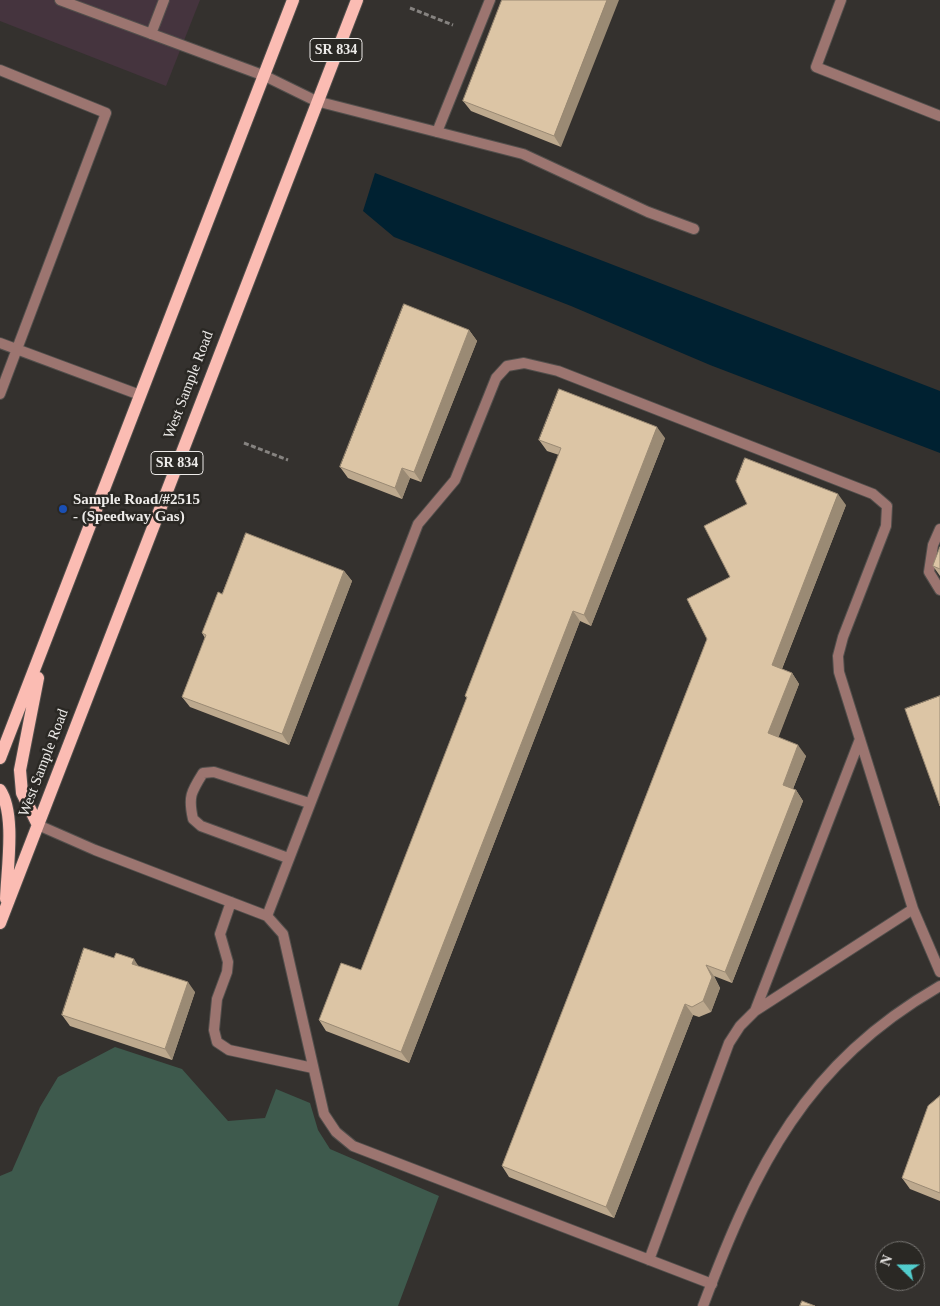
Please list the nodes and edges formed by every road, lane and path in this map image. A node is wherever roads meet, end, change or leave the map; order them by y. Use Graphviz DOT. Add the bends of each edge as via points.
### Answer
graph roads {
  1 [pos="60,0"];
  2 [pos="164,0"];
  3 [pos="294,0"];
  4 [pos="357,0"];
  5 [pos="490,0"];
  6 [pos="841,0"];
  7 [pos="410,8"];
  8 [pos="453,25"];
  9 [pos="151,34"];
  10 [pos="1,72"];
  11 [pos="265,76"];
  12 [pos="316,101"];
  13 [pos="940,116"];
  14 [pos="437,132"];
  15 [pos="694,228"];
  16 [pos="0,343"];
  17 [pos="16,349"];
  18 [pos="0,394"];
  19 [pos="140,395"];
  20 [pos="244,443"];
  21 [pos="288,460"];
  22 [pos="940,530"];
  23 [pos="940,590"];
  24 [pos="44,647"];
  25 [pos="860,739"];
  26 [pos="0,758"];
  27 [pos="0,790"];
  28 [pos="309,803"];
  29 [pos="38,825"];
  30 [pos="288,858"];
  31 [pos="231,902"];
  32 [pos="6,909"];
  33 [pos="913,909"];
  34 [pos="266,916"];
  35 [pos="0,923"];
  36 [pos="940,972"];
  37 [pos="940,986"];
  38 [pos="755,1011"];
  39 [pos="314,1068"];
  40 [pos="649,1260"];
  41 [pos="712,1284"];
  42 [pos="704,1306"];
  1 -- 9 [label="street"];
  2 -- 9 [label="street"];
  3 -- 11 [label="main road"];
  4 -- 12 [label="main road, West Sample Road / SR 834"];
  5 -- 14 [label="street"];
  6 -- 13 [label="street" via="816,67"];
  7 -- 8 [label="path"];
  9 -- 11 [label="street"];
  10 -- 17 [label="street" via="106,113"];
  11 -- 12 [label="street"];
  11 -- 19 [label="main road"];
  12 -- 14 [label="street"];
  12 -- 29 [label="main road, West Sample Road / SR 834"];
  14 -- 15 [label="street" via="523,154 648,212"];
  16 -- 17 [label="street"];
  17 -- 18 [label="street"];
  17 -- 19 [label="street"];
  19 -- 24 [label="main road"];
  20 -- 21 [label="path"];
  22 -- 23 [label="street" via="933,545 929,572"];
  24 -- 26 [label="main road"];
  24 -- 29 [label="main road" via="20,770 22,793"];
  25 -- 28 [label="street" via="838,656 886,526 887,506 873,494 558,371 524,363 507,366 496,378 455,480 418,524"];
  25 -- 33 [label="street"];
  25 -- 38 [label="street"];
  27 -- 32 [label="main road" via="5,797 9,821"];
  28 -- 30 [label="street"];
  28 -- 30 [label="street" via="214,772 203,774 191,792 193,819 202,826"];
  29 -- 31 [label="street"];
  29 -- 32 [label="main road, West Sample Road / SR 834"];
  30 -- 34 [label="street"];
  31 -- 34 [label="street"];
  31 -- 39 [label="street" via="220,934 228,962 217,999 214,1030 217,1042 229,1050"];
  32 -- 35 [label="main road, West Sample Road / SR 834"];
  33 -- 36 [label="street"];
  33 -- 38 [label="street"];
  34 -- 39 [label="street" via="283,934"];
  37 -- 41 [label="street" via="903,1007 863,1039 821,1081 775,1145 737,1219"];
  38 -- 40 [label="street" via="729,1043"];
  39 -- 40 [label="street" via="324,1114 336,1132 353,1146"];
  40 -- 41 [label="street"];
  41 -- 42 [label="street"];
}
